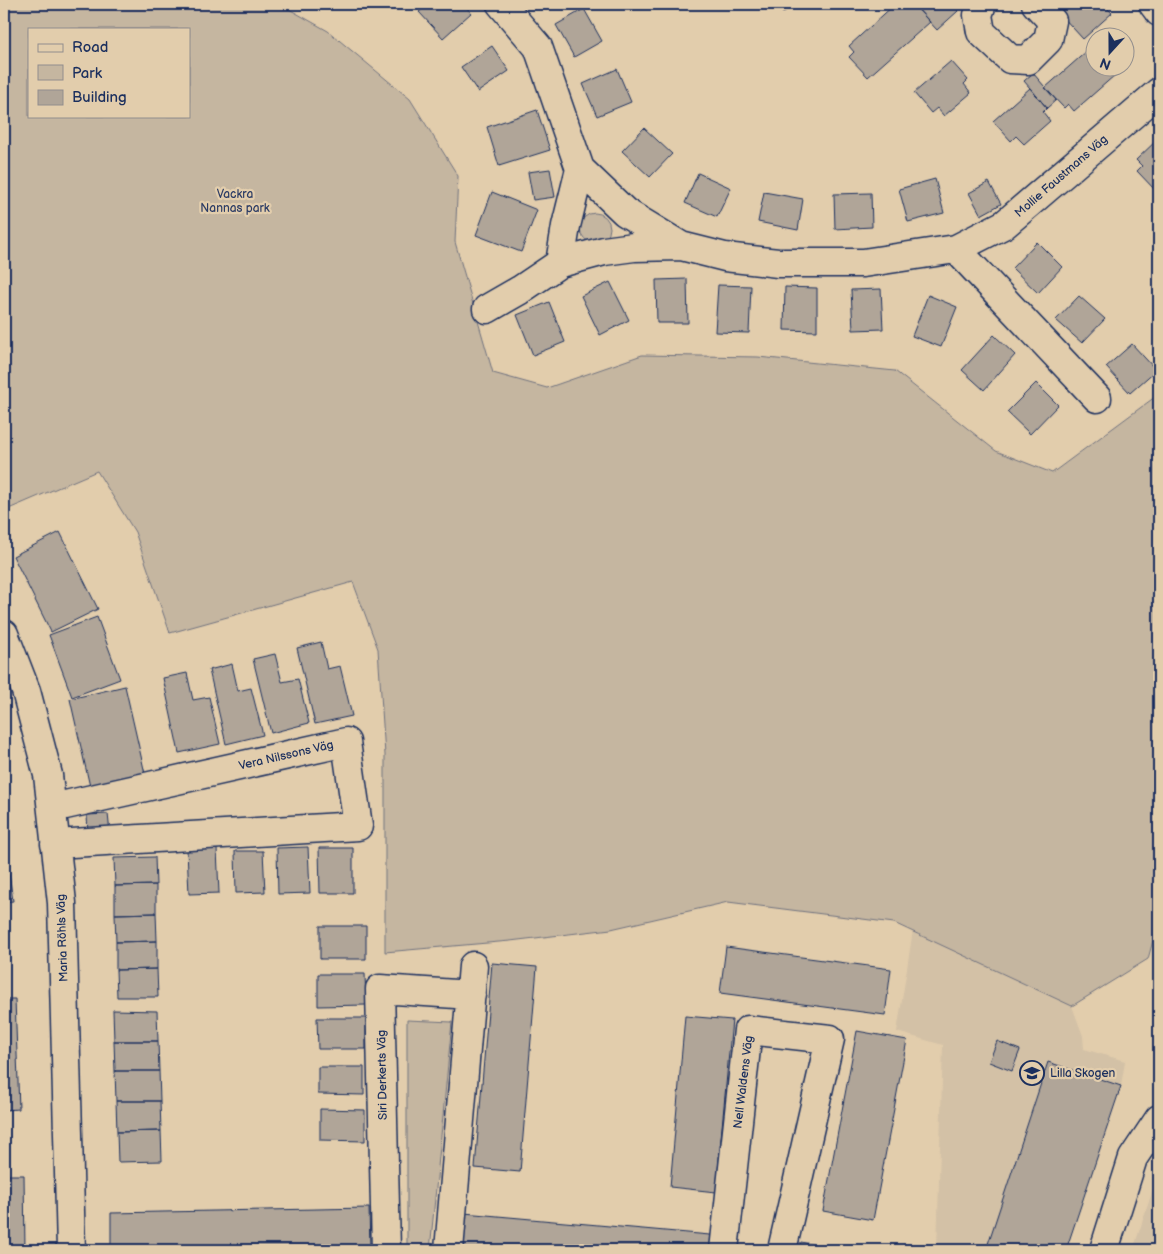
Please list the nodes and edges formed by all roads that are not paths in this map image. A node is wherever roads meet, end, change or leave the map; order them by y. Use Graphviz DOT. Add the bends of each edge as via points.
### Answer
graph roads {
  1 [pos="500,4"];
  2 [pos="982,4"];
  3 [pos="1036,4"];
  4 [pos="1153,4"];
  5 [pos="1159,12"];
  6 [pos="1159,92"];
  7 [pos="580,169"];
  8 [pos="681,246"];
  9 [pos="956,249"];
  10 [pos="560,263"];
  11 [pos="487,309"];
  12 [pos="1097,398"];
  13 [pos="4,634"];
  14 [pos="52,808"];
  15 [pos="56,844"];
  16 [pos="473,966"];
  17 [pos="471,995"];
  18 [pos="1159,1119"];
  19 [pos="71,1250"];
  20 [pos="386,1250"];
  21 [pos="449,1250"];
  22 [pos="724,1250"];
  23 [pos="782,1250"];
  24 [pos="1104,1250"];
  1 -- 7 [label="street, Mollie Faustmans Väg" via="538,47"];
  2 -- 3 [label="street" via="978,15 981,32 1010,59 1028,60 1048,40 1052,21"];
  4 -- 5 [label="street"];
  6 -- 9 [label="street, Mollie Faustmans Väg" via="1005,224"];
  7 -- 8 [label="street, Mollie Faustmans Väg" via="625,212"];
  7 -- 10 [label="street"];
  8 -- 9 [label="street, Mollie Faustmans Väg" via="726,257 778,264 863,263"];
  8 -- 10 [label="street, Mollie Faustmans Väg" via="634,246"];
  9 -- 12 [label="street"];
  10 -- 11 [label="street, Mollie Faustmans Väg"];
  13 -- 14 [label="street, Maria Röhls Väg" via="26,691 48,776"];
  14 -- 15 [label="street, Maria Röhls Väg"];
  14 -- 15 [label="street, Vera Nilssons Väg" via="346,742 358,826"];
  15 -- 19 [label="street, Maria Röhls Väg" via="62,903"];
  16 -- 17 [label="street"];
  17 -- 20 [label="street, Siri Derkerts Väg" via="380,990"];
  17 -- 21 [label="street"];
  18 -- 24 [label="street" via="1133,1158"];
  22 -- 23 [label="street, Nell Waldens Väg" via="748,1030 830,1039"];
}
